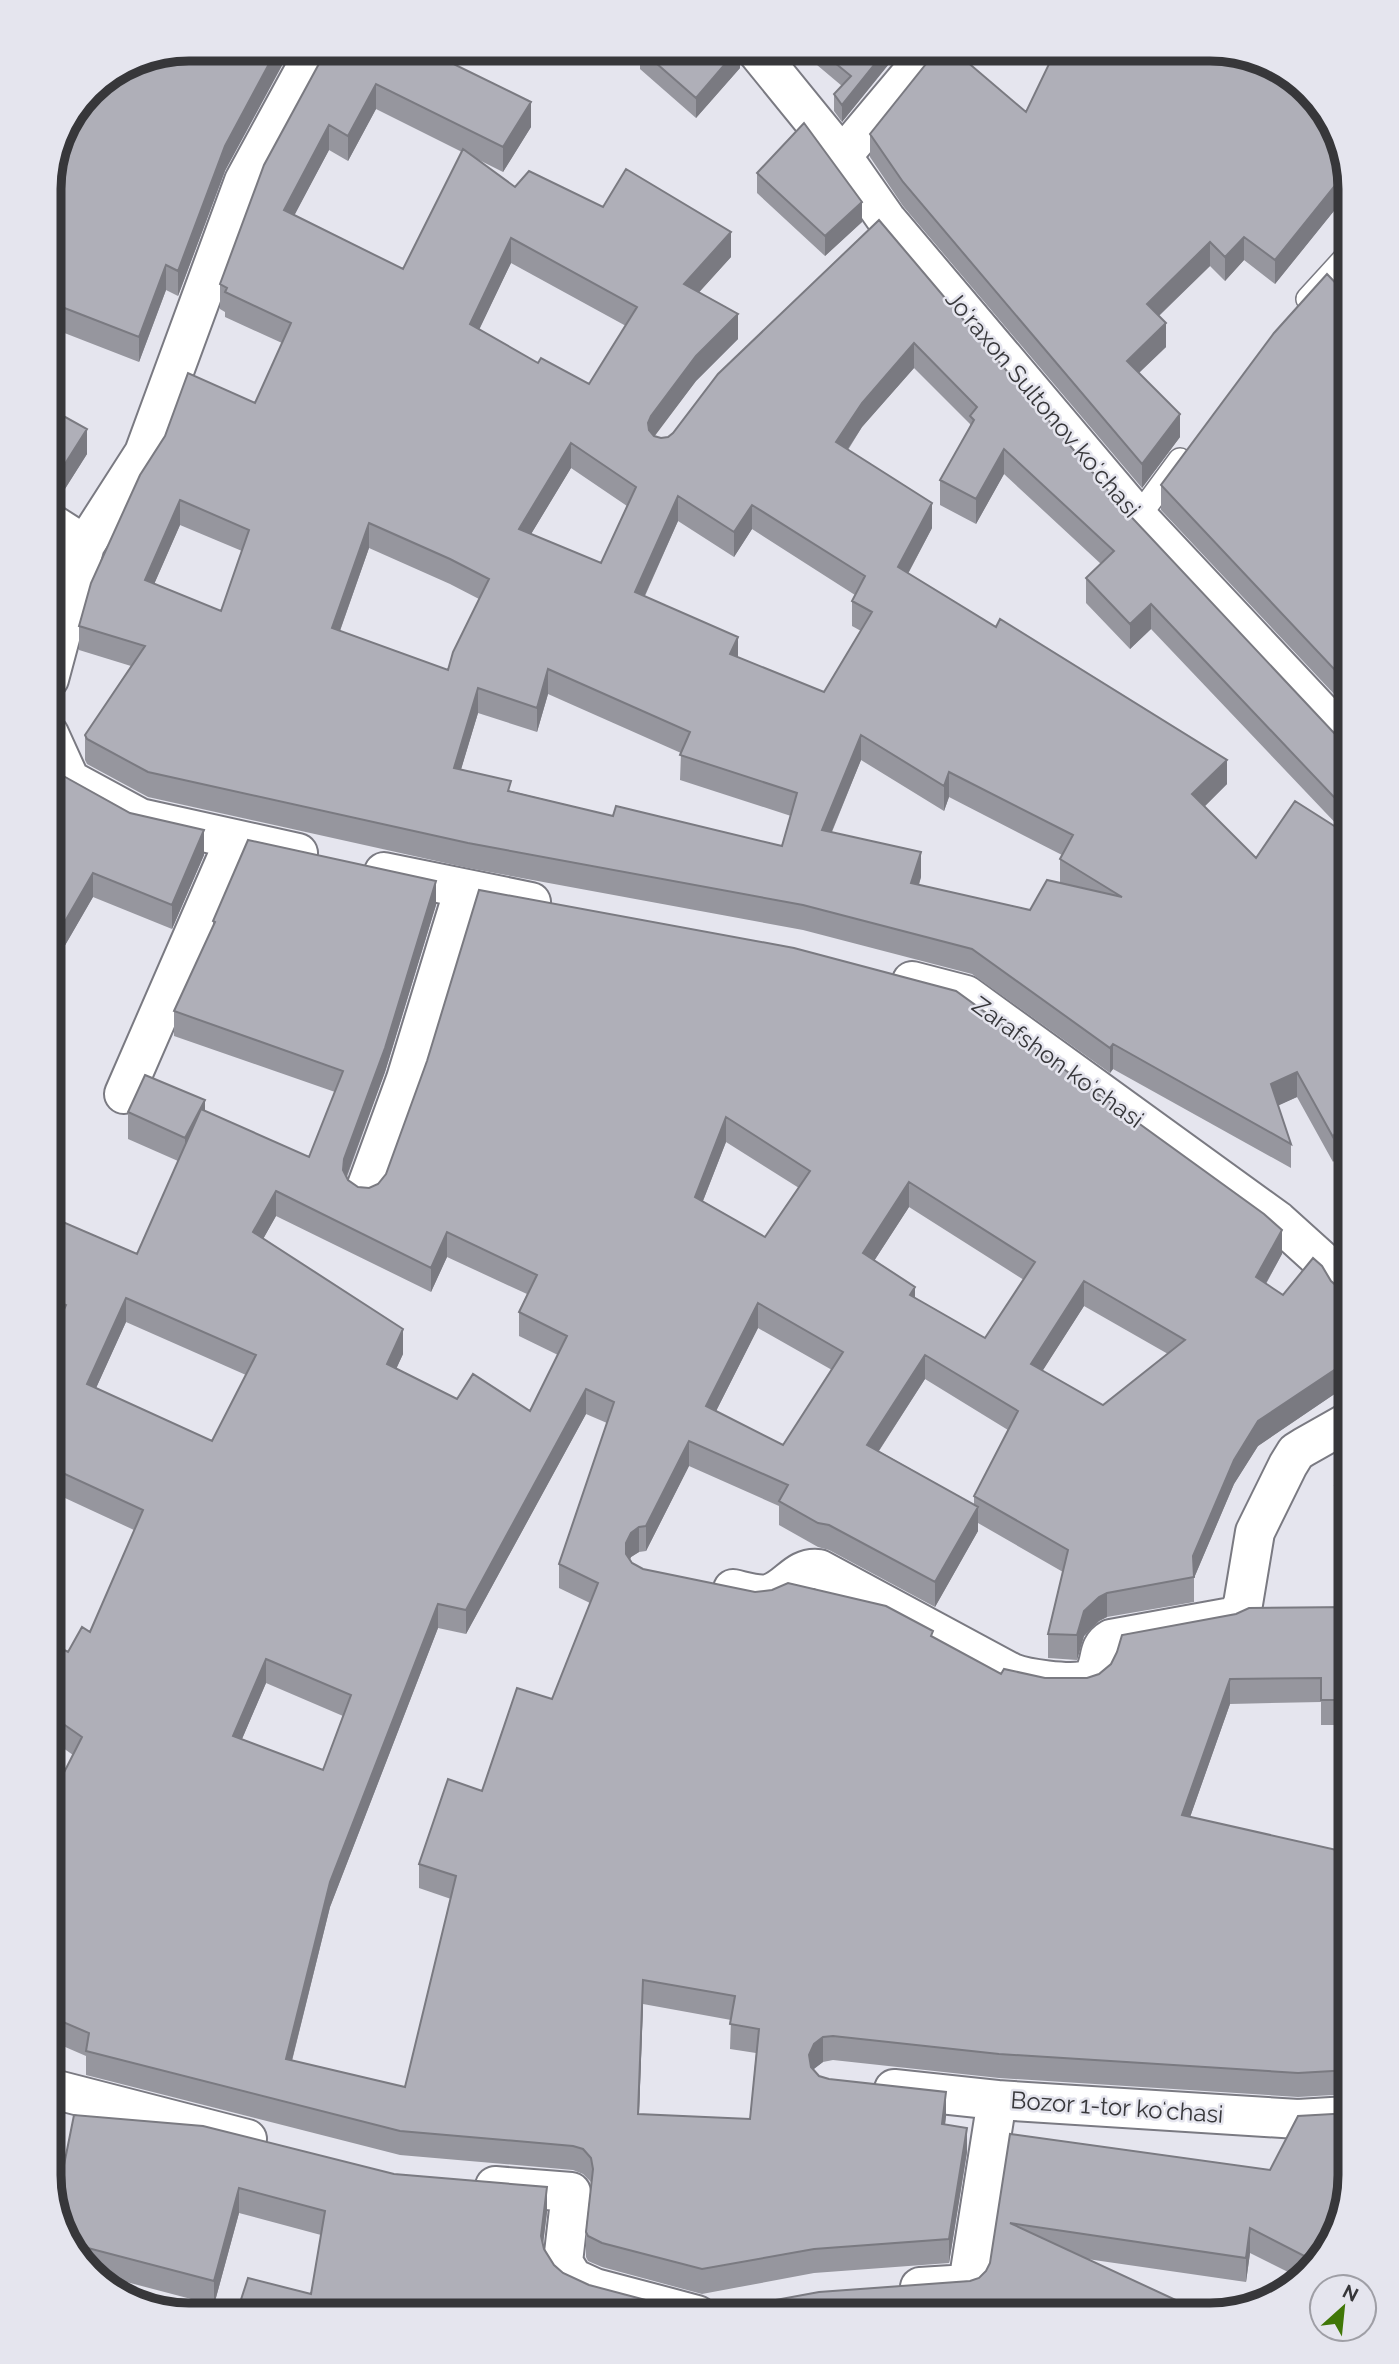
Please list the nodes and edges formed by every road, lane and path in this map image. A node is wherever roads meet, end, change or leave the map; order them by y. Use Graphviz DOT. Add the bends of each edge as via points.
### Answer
graph roads {
  1 [pos="309,62"];
  2 [pos="766,62"];
  3 [pos="920,62"];
  4 [pos="842,156"];
  5 [pos="1338,266"];
  6 [pos="1298,310"];
  7 [pos="1196,438"];
  8 [pos="1138,517"];
  9 [pos="62,530"];
  10 [pos="85,545"];
  11 [pos="62,631"];
  12 [pos="1338,730"];
  13 [pos="62,762"];
  14 [pos="235,839"];
  15 [pos="464,889"];
  16 [pos="571,909"];
  17 [pos="876,972"];
  18 [pos="124,1094"];
  19 [pos="365,1191"];
  20 [pos="1338,1275"];
  21 [pos="1338,1428"];
  22 [pos="697,1582"];
  23 [pos="859,2085"];
  24 [pos="61,2091"];
  25 [pos="997,2100"];
  26 [pos="1338,2117"];
  27 [pos="281,2148"];
  28 [pos="463,2183"];
  29 [pos="885,2290"];
  30 [pos="663,2302"];
  1 -- 10 [label="street" via="244,181 144,453"];
  2 -- 4 [label="street, Joʻraxon Sultonov koʻchasi"];
  3 -- 4 [label="street"];
  4 -- 8 [label="street, Joʻraxon Sultonov koʻchasi" via="877,227"];
  5 -- 6 [label="lane"];
  7 -- 8 [label="lane"];
  8 -- 12 [label="street, Joʻraxon Sultonov koʻchasi"];
  9 -- 10 [label="street"];
  10 -- 11 [label="street"];
  13 -- 14 [label="street" via="70,780 140,818"];
  14 -- 15 [label="street"];
  14 -- 18 [label="street"];
  15 -- 16 [label="street"];
  15 -- 19 [label="street" via="407,1079"];
  17 -- 20 [label="street, Zarafshon koʻchasi" via="966,995 1278,1221"];
  21 -- 22 [label="street" via="1296,1452 1288,1465 1255,1532 1238,1613 1232,1618 1111,1639 1100,1649 1096,1671 1083,1681 1012,1673 818,1569 801,1571 767,1594"];
  23 -- 25 [label="street"];
  24 -- 27 [label="street"];
  25 -- 26 [label="street, Bozor 1-tor koʻchasi" via="1298,2119"];
  25 -- 29 [label="street, Bozor 1-tor koʻchasi" via="968,2284"];
  28 -- 30 [label="street" via="571,2192 563,2262 573,2278 595,2288"];
}
